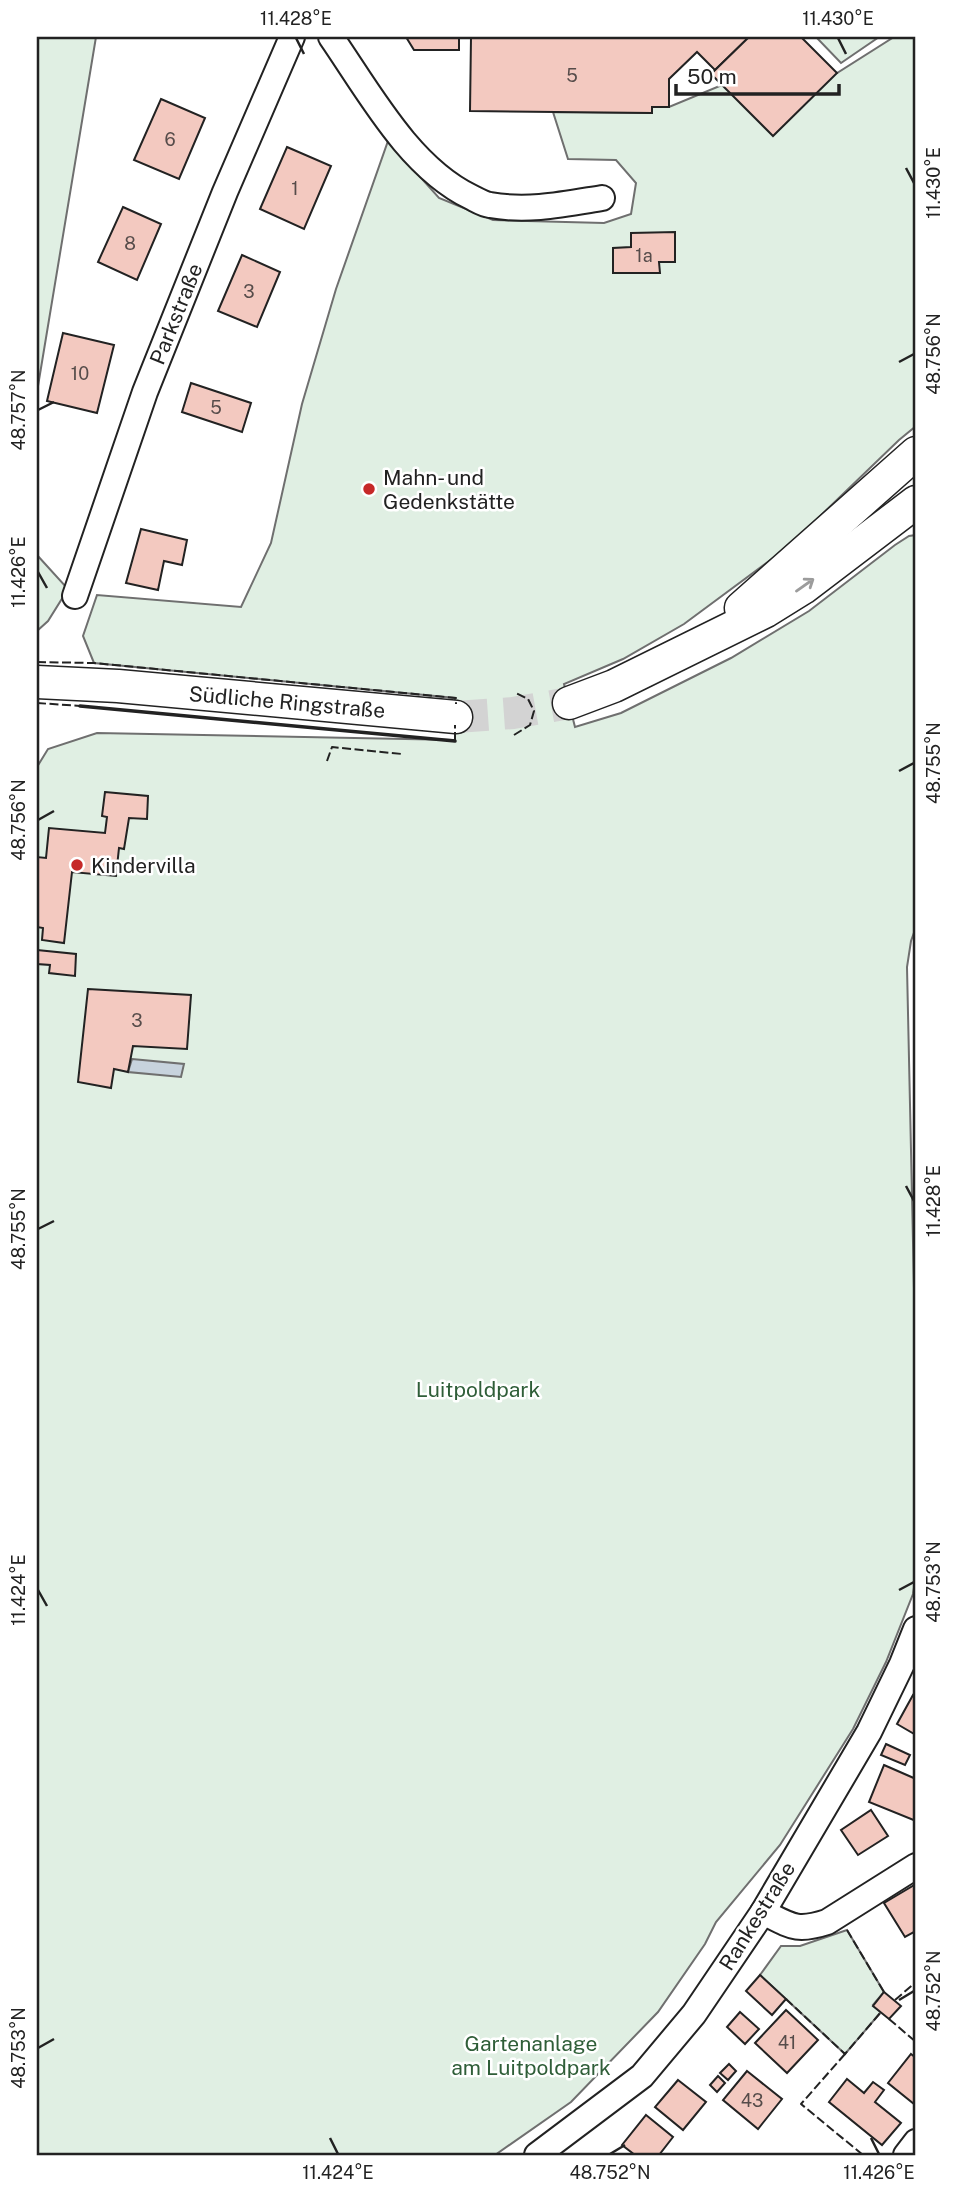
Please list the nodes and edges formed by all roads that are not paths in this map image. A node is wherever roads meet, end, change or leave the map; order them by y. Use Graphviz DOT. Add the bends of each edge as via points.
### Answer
graph roads {
  1 [pos="292,37"];
  2 [pos="331,37"];
  3 [pos="602,198"];
  4 [pos="916,453"];
  5 [pos="916,471"];
  6 [pos="884,482"];
  7 [pos="908,511"];
  8 [pos="75,596"];
  9 [pos="681,653"];
  10 [pos="37,682"];
  11 [pos="569,702"];
  12 [pos="456,716"];
  13 [pos="916,1629"];
  14 [pos="916,1866"];
  15 [pos="763,1912"];
  16 [pos="916,2143"];
  17 [pos="537,2155"];
  18 [pos="906,2155"];
  1 -- 8 [label="street, Parkstraße" via="145,392"];
  2 -- 3 [label="street" via="406,144 434,174 460,192 487,205 526,209"];
  4 -- 6 [label="main road"];
  5 -- 6 [label="main road"];
  6 -- 9 [label="main road" via="749,601"];
  9 -- 7 [label="main road, one-way" via="766,611"];
  9 -- 11 [label="main road"];
  10 -- 12 [label="main road, Südliche Ringstraße"];
  13 -- 15 [label="street, Rankestraße" via="869,1731"];
  14 -- 15 [label="street" via="812,1927 796,1928"];
  15 -- 17 [label="street, Rankestraße" via="694,2014 642,2076"];
  16 -- 18 [label="street"];
}
